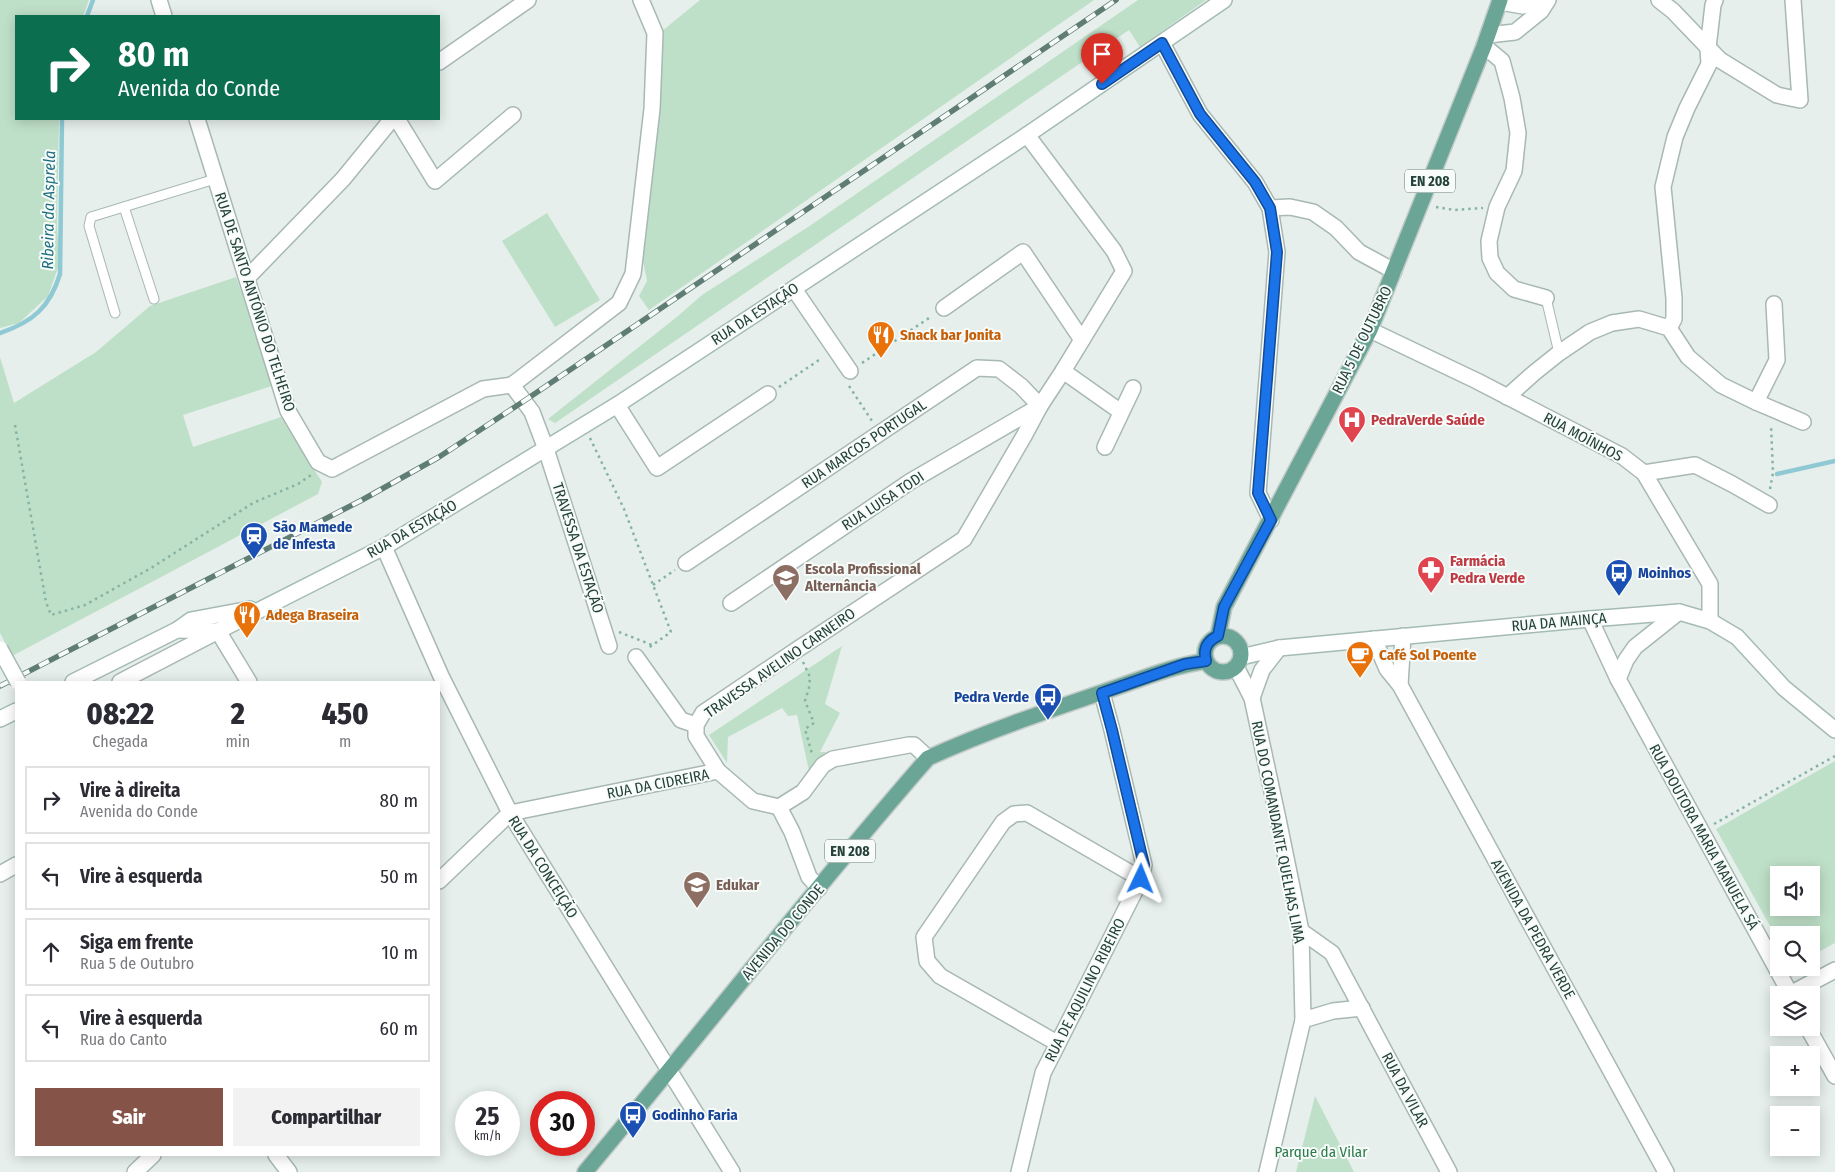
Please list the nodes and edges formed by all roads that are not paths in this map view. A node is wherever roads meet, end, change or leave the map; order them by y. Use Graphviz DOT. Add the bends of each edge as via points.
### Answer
graph roads {
  1 [pos="159,0"];
  2 [pos="528,0"];
  3 [pos="641,0"];
  4 [pos="1224,0"];
  5 [pos="1547,0"];
  6 [pos="1659,0"];
  7 [pos="1716,0"];
  8 [pos="1793,0"];
  9 [pos="1500,1"];
  10 [pos="164,15"];
  11 [pos="1486,40"];
  12 [pos="1162,43"];
  13 [pos="1708,48"];
  14 [pos="440,61"];
  15 [pos="514,115"];
  16 [pos="197,120"];
  17 [pos="391,120"];
  18 [pos="398,120"];
  19 [pos="1027,135"];
  20 [pos="215,179"];
  21 [pos="124,207"];
  22 [pos="1270,208"];
  23 [pos="1394,272"];
  24 [pos="246,278"];
  25 [pos="794,289"];
  26 [pos="1546,298"];
  27 [pos="154,299"];
  28 [pos="1774,304"];
  29 [pos="944,308"];
  30 [pos="115,313"];
  31 [pos="1669,328"];
  32 [pos="1370,330"];
  33 [pos="1082,340"];
  34 [pos="1559,353"];
  35 [pos="850,371"];
  36 [pos="1063,371"];
  37 [pos="512,385"];
  38 [pos="1133,388"];
  39 [pos="768,394"];
  40 [pos="1508,397"];
  41 [pos="1756,402"];
  42 [pos="617,405"];
  43 [pos="1040,406"];
  44 [pos="1121,412"];
  45 [pos="1803,422"];
  46 [pos="1105,447"];
  47 [pos="546,449"];
  48 [pos="1644,473"];
  49 [pos="1769,505"];
  50 [pos="1271,520"];
  51 [pos="384,547"];
  52 [pos="686,563"];
  53 [pos="731,603"];
  54 [pos="272,605"];
  55 [pos="1679,612"];
  56 [pos="1590,619"];
  57 [pos="1710,621"];
  58 [pos="177,630"];
  59 [pos="218,631"];
  60 [pos="1218,636"];
  61 [pos="1403,636"];
  62 [pos="1374,639"];
  63 [pos="609,646"];
  64 [pos="0,648"];
  65 [pos="1279,648"];
  66 [pos="636,657"];
  67 [pos="1206,661"];
  68 [pos="1239,662"];
  69 [pos="1618,679"];
  70 [pos="17,681"];
  71 [pos="75,681"];
  72 [pos="122,681"];
  73 [pos="248,681"];
  74 [pos="1400,685"];
  75 [pos="1102,693"];
  76 [pos="1252,698"];
  77 [pos="15,712"];
  78 [pos="0,719"];
  79 [pos="696,725"];
  80 [pos="1835,730"];
  81 [pos="928,758"];
  82 [pos="718,771"];
  83 [pos="778,807"];
  84 [pos="510,813"];
  85 [pos="15,866"];
  86 [pos="0,874"];
  87 [pos="1141,879"];
  88 [pos="440,880"];
  89 [pos="819,888"];
  90 [pos="1301,931"];
  91 [pos="1835,970"];
  92 [pos="1786,986"];
  93 [pos="1807,986"];
  94 [pos="1362,1008"];
  95 [pos="1303,1020"];
  96 [pos="1812,1036"];
  97 [pos="1057,1043"];
  98 [pos="668,1069"];
  99 [pos="1835,1076"];
  100 [pos="152,1156"];
  101 [pos="277,1156"];
  102 [pos="135,1172"];
  103 [pos="289,1172"];
  104 [pos="585,1172"];
  105 [pos="732,1172"];
  106 [pos="1019,1172"];
  107 [pos="1267,1172"];
  108 [pos="1449,1172"];
  109 [pos="1666,1172"];
  1 -- 10 [label="street"];
  2 -- 14 [label="street"];
  3 -- 37 [label="street" via="655,33 652,109 633,274 620,303"];
  4 -- 12 [label="street, RUA DA ESTAÇÃO"];
  5 -- 9 [label="street, RUA 5 DE OUTUBRO / EN 208" via="1523,6"];
  5 -- 11 [label="street, RUA 5 DE OUTUBRO / EN 208" via="1541,11 1515,32"];
  6 -- 13 [label="street" via="1674,11"];
  7 -- 13 [label="street"];
  8 -- 13 [label="street" via="1800,100 1776,95 1720,60"];
  9 -- 11 [label="main road, RUA 5 DE OUTUBRO / EN 208"];
  11 -- 23 [label="main road, RUA 5 DE OUTUBRO / EN 208"];
  11 -- 26 [label="street" via="1502,61 1518,133 1514,171 1497,207 1489,241 1490,258 1497,273 1514,289"];
  12 -- 19 [label="street, RUA DA ESTAÇÃO"];
  12 -- 22 [label="street" via="1200,114 1255,182"];
  13 -- 31 [label="street" via="1709,64 1675,137 1663,187 1674,298 1674,319"];
  15 -- 18 [label="street" via="435,181"];
  16 -- 20 [label="street, RUA DE SANTO ANTÓNIO DO TELHEIRO"];
  17 -- 24 [label="street" via="343,179"];
  19 -- 25 [label="street, RUA DA ESTAÇÃO"];
  19 -- 33 [label="street, TRAVESSA AVELINO CARNEIRO" via="1114,250 1124,271"];
  20 -- 21 [label="lane"];
  20 -- 24 [label="street, RUA DE SANTO ANTÓNIO DO TELHEIRO"];
  21 -- 27 [label="lane"];
  21 -- 30 [label="lane" via="91,217 89,226"];
  22 -- 23 [label="street" via="1290,207 1313,212 1336,228 1359,252"];
  22 -- 50 [label="street" via="1277,252 1258,493"];
  23 -- 32 [label="main road, RUA 5 DE OUTUBRO / EN 208"];
  24 -- 37 [label="street, RUA DE SANTO ANTÓNIO DO TELHEIRO" via="288,410 318,462 332,469 483,389"];
  25 -- 35 [label="street"];
  25 -- 42 [label="street, RUA DA ESTAÇÃO"];
  26 -- 34 [label="lane"];
  28 -- 41 [label="street" via="1777,360"];
  29 -- 33 [label="street" via="1024,252"];
  31 -- 34 [label="street" via="1639,319 1612,323 1590,332"];
  31 -- 41 [label="street" via="1688,356 1721,385"];
  32 -- 40 [label="street, RUA MOÍNHOS"];
  32 -- 50 [label="main road, RUA 5 DE OUTUBRO / EN 208"];
  33 -- 36 [label="street, TRAVESSA AVELINO CARNEIRO"];
  34 -- 40 [label="street"];
  36 -- 43 [label="street, TRAVESSA AVELINO CARNEIRO"];
  36 -- 44 [label="street"];
  37 -- 47 [label="street" via="532,412"];
  38 -- 44 [label="street"];
  39 -- 42 [label="street" via="657,468"];
  40 -- 48 [label="street, RUA MOÍNHOS" via="1622,456"];
  41 -- 45 [label="street"];
  42 -- 47 [label="street, RUA DA ESTAÇÃO"];
  43 -- 52 [label="street, RUA MARCOS PORTUGAL" via="999,369 977,368"];
  43 -- 53 [label="street, RUA LUISA TODI" via="911,481"];
  43 -- 79 [label="street, TRAVESSA AVELINO CARNEIRO" via="964,538 703,713"];
  44 -- 46 [label="street"];
  47 -- 51 [label="street, RUA DA ESTAÇÃO"];
  47 -- 63 [label="street, TRAVESSA DA ESTAÇÃO"];
  48 -- 49 [label="street" via="1695,465"];
  48 -- 57 [label="street, RUA MOÍNHOS" via="1710,584"];
  50 -- 60 [label="main road, RUA 5 DE OUTUBRO / EN 208" via="1224,607"];
  51 -- 54 [label="street, RUA DA ESTAÇÃO"];
  51 -- 84 [label="street, RUA DA CONCEIÇÃO" via="441,676"];
  54 -- 58 [label="street, RUA DA ESTAÇÃO" via="191,620"];
  54 -- 59 [label="street, RUA DA ESTAÇÃO"];
  55 -- 56 [label="street, RUA DA MAINÇA"];
  55 -- 57 [label="street, RUA DA MAINÇA"];
  55 -- 69 [label="street" via="1635,647"];
  56 -- 61 [label="street, RUA DA MAINÇA"];
  56 -- 69 [label="street, RUA DOUTORA MARIA MANUELA SÁ"];
  57 -- 80 [label="street, RUA DA MAINÇA" via="1737,637 1784,688"];
  58 -- 59 [label="street, RUA DA ESTAÇÃO"];
  58 -- 71 [label="street, RUA DA ESTAÇÃO"];
  59 -- 72 [label="street, RUA DA ESTAÇÃO"];
  59 -- 73 [label="street"];
  60 -- 67 [label="main road" via="1205,649"];
  60 -- 68 [label="main road" via="1236,640"];
  61 -- 62 [label="street, RUA DA MAINÇA"];
  61 -- 74 [label="street"];
  62 -- 65 [label="street, RUA DA MAINÇA"];
  62 -- 74 [label="street, AVENIDA DA PEDRA VERDE" via="1387,669"];
  64 -- 70 [label="street, bridge"];
  65 -- 68 [label="street, RUA DA MAINÇA"];
  65 -- 76 [label="street" via="1262,670"];
  66 -- 79 [label="street, TRAVESSA AVELINO CARNEIRO" via="681,720"];
  67 -- 68 [label="main road" via="1209,667 1220,672 1231,671"];
  67 -- 75 [label="main road, AVENIDA DO CONDE / EN 208" via="1185,664"];
  68 -- 76 [label="street, RUA DO COMANDANTE QUELHAS LIMA"];
  69 -- 92 [label="street, RUA DOUTORA MARIA MANUELA SÁ"];
  74 -- 109 [label="street, AVENIDA DA PEDRA VERDE"];
  75 -- 81 [label="main road, AVENIDA DO CONDE / EN 208" via="969,739"];
  75 -- 87 [label="street, RUA DE AQUILINO RIBEIRO" via="1144,865"];
  76 -- 90 [label="street, RUA DO COMANDANTE QUELHAS LIMA"];
  77 -- 78 [label="street"];
  79 -- 82 [label="street, TRAVESSA AVELINO CARNEIRO" via="696,736"];
  81 -- 83 [label="street" via="914,745 909,745 833,759 823,765 803,792"];
  81 -- 89 [label="main road, AVENIDA DO CONDE / EN 208"];
  82 -- 83 [label="street, RUA DA CIDREIRA" via="753,801"];
  82 -- 84 [label="street, RUA DA CIDREIRA"];
  83 -- 89 [label="street" via="792,832 808,876"];
  84 -- 88 [label="street"];
  84 -- 98 [label="street, RUA DA CONCEIÇÃO"];
  85 -- 86 [label="street"];
  87 -- 97 [label="street, RUA DE AQUILINO RIBEIRO"];
  87 -- 97 [label="street" via="1027,813 1014,814 1003,822 924,937 927,960 940,976"];
  89 -- 98 [label="main road, AVENIDA DO CONDE / EN 208"];
  90 -- 94 [label="street, RUA DA VILAR" via="1332,954"];
  90 -- 95 [label="street, RUA DO COMANDANTE QUELHAS LIMA"];
  91 -- 93 [label="street"];
  94 -- 95 [label="street"];
  94 -- 108 [label="street, RUA DA VILAR"];
  95 -- 107 [label="street, RUA DO COMANDANTE QUELHAS LIMA"];
  96 -- 99 [label="street"];
  97 -- 106 [label="street, RUA DE AQUILINO RIBEIRO" via="1044,1074"];
  98 -- 104 [label="main road, AVENIDA DO CONDE / EN 208"];
  98 -- 105 [label="street, RUA DA CONCEIÇÃO"];
  100 -- 102 [label="street"];
  101 -- 103 [label="street"];
}
